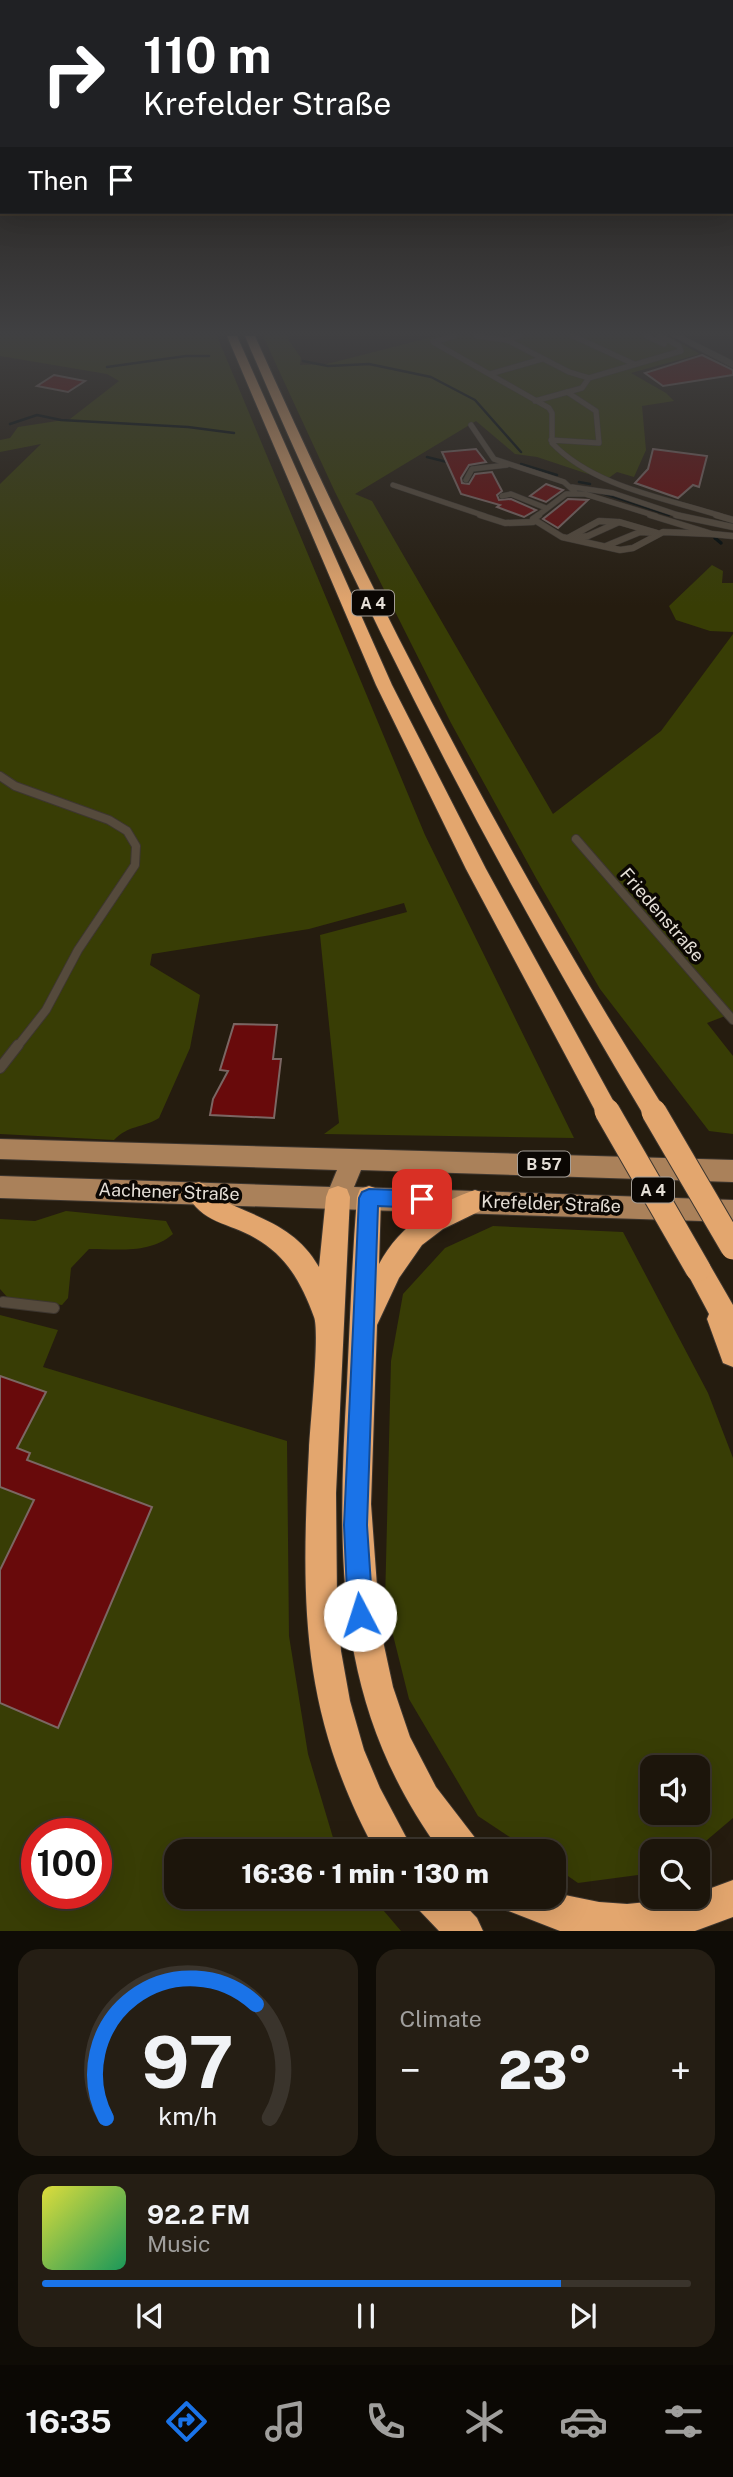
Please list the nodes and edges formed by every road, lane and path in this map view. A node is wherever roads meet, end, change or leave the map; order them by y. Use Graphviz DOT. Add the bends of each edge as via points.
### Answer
graph roads {
  1 [pos="270,426"];
  2 [pos="291,426"];
  3 [pos="472,426"];
  4 [pos="551,426"];
  5 [pos="597,426"];
  6 [pos="551,440"];
  7 [pos="599,443"];
  8 [pos="600,451"];
  9 [pos="500,461"];
  10 [pos="512,465"];
  11 [pos="472,469"];
  12 [pos="466,480"];
  13 [pos="393,485"];
  14 [pos="572,487"];
  15 [pos="576,493"];
  16 [pos="502,496"];
  17 [pos="546,508"];
  18 [pos="733,520"];
  19 [pos="533,522"];
  20 [pos="733,527"];
  21 [pos="657,533"];
  22 [pos="712,534"];
  23 [pos="733,536"];
  24 [pos="568,538"];
  25 [pos="596,548"];
  26 [pos="0,776"];
  27 [pos="576,839"];
  28 [pos="733,1020"];
  29 [pos="0,1068"];
  30 [pos="0,1149"];
  31 [pos="354,1158"];
  32 [pos="733,1171"];
  33 [pos="0,1187"];
  34 [pos="199,1193"];
  35 [pos="338,1198"];
  36 [pos="369,1198"];
  37 [pos="475,1201"];
  38 [pos="733,1211"];
  39 [pos="733,1247"];
  40 [pos="703,1278"];
  41 [pos="3,1302"];
  42 [pos="54,1308"];
  43 [pos="364,1324"];
  44 [pos="328,1329"];
  45 [pos="733,1331"];
  46 [pos="733,1353"];
  47 [pos="388,1839"];
  48 [pos="453,1839"];
  49 [pos="733,1898"];
  50 [pos="443,1909"];
  51 [pos="541,1909"];
  52 [pos="464,1931"];
  1 -- 40 [label="highway, A 4, bridge" via="355,624 457,832"];
  2 -- 39 [label="highway, A 4, bridge" via="382,623 488,826 578,990"];
  3 -- 9 [label="lane" via="487,452"];
  4 -- 6 [label="lane"];
  5 -- 7 [label="lane"];
  6 -- 7 [label="lane"];
  6 -- 18 [label="lane" via="566,457 599,475"];
  7 -- 8 [label="lane"];
  9 -- 10 [label="lane"];
  9 -- 11 [label="lane" via="469,464"];
  10 -- 11 [label="lane"];
  10 -- 14 [label="lane"];
  11 -- 12 [label="lane"];
  13 -- 19 [label="lane" via="505,523"];
  14 -- 15 [label="lane"];
  14 -- 20 [label="lane" via="602,489"];
  15 -- 17 [label="lane"];
  15 -- 22 [label="lane"];
  16 -- 17 [label="lane" via="512,494"];
  17 -- 19 [label="lane"];
  19 -- 24 [label="lane"];
  21 -- 22 [label="lane"];
  21 -- 24 [label="lane" via="619,522 588,536"];
  21 -- 25 [label="lane" via="640,532"];
  21 -- 25 [label="lane" via="627,549"];
  22 -- 23 [label="lane"];
  24 -- 25 [label="lane"];
  26 -- 29 [label="lane" via="30,793 121,825 138,843 135,865 46,1010"];
  27 -- 28 [label="lane, Friedenstraße"];
  30 -- 31 [label="main road, B 57"];
  31 -- 32 [label="main road, B 57"];
  31 -- 35 [label="main road"];
  31 -- 36 [label="main road"];
  33 -- 34 [label="main road, Aachener Straße"];
  34 -- 35 [label="main road, Aachener Straße"];
  34 -- 44 [label="highway" via="214,1212 252,1223 295,1254 316,1284"];
  35 -- 36 [label="main road, Krefelder Straße"];
  35 -- 44 [label="highway"];
  36 -- 37 [label="main road, Krefelder Straße"];
  36 -- 43 [label="highway"];
  37 -- 38 [label="main road, Krefelder Straße"];
  37 -- 43 [label="highway" via="422,1228 379,1288"];
  40 -- 45 [label="highway, A 4"];
  40 -- 46 [label="highway"];
  41 -- 42 [label="lane"];
  43 -- 48 [label="highway" via="355,1552 360,1615 372,1672 398,1753 428,1808"];
  44 -- 47 [label="highway" via="318,1559 324,1660 354,1774"];
  49 -- 51 [label="highway" via="669,1926 634,1931 603,1929"];
  50 -- 52 [label="highway"];
}
